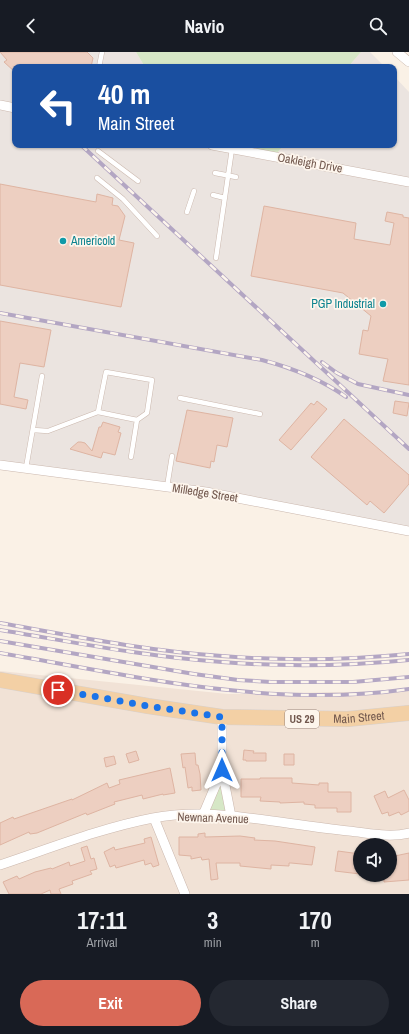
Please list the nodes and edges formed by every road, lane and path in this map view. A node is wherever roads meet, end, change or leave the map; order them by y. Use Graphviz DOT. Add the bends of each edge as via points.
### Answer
graph roads {
  1 [pos="102,52"];
  2 [pos="397,52"];
  3 [pos="409,62"];
  4 [pos="100,64"];
  5 [pos="0,105"];
  6 [pos="12,107"];
  7 [pos="228,148"];
  8 [pos="232,149"];
  9 [pos="98,151"];
  10 [pos="215,173"];
  11 [pos="228,175"];
  12 [pos="236,177"];
  13 [pos="97,178"];
  14 [pos="138,181"];
  15 [pos="409,182"];
  16 [pos="226,190"];
  17 [pos="194,191"];
  18 [pos="233,191"];
  19 [pos="213,195"];
  20 [pos="225,198"];
  21 [pos="187,212"];
  22 [pos="157,236"];
  23 [pos="216,258"];
  24 [pos="42,376"];
  25 [pos="180,398"];
  26 [pos="98,412"];
  27 [pos="260,414"];
  28 [pos="137,420"];
  29 [pos="33,430"];
  30 [pos="172,456"];
  31 [pos="131,457"];
  32 [pos="0,465"];
  33 [pos="26,468"];
  34 [pos="167,487"];
  35 [pos="409,531"];
  36 [pos="0,680"];
  37 [pos="409,713"];
  38 [pos="222,717"];
  39 [pos="222,770"];
  40 [pos="203,815"];
  41 [pos="231,816"];
  42 [pos="154,818"];
  43 [pos="409,833"];
  44 [pos="0,865"];
  45 [pos="185,894"];
  1 -- 4 [label="lane"];
  2 -- 3 [label="street"];
  5 -- 6 [label="street"];
  7 -- 8 [label="street, Oakleigh Drive"];
  8 -- 11 [label="lane"];
  8 -- 15 [label="street, Oakleigh Drive"];
  9 -- 14 [label="lane"];
  10 -- 11 [label="lane"];
  11 -- 12 [label="lane"];
  11 -- 16 [label="lane"];
  13 -- 22 [label="lane" via="123,199"];
  16 -- 18 [label="lane"];
  16 -- 20 [label="lane"];
  17 -- 21 [label="lane"];
  19 -- 20 [label="lane"];
  20 -- 23 [label="lane"];
  24 -- 29 [label="lane"];
  25 -- 27 [label="lane"];
  26 -- 28 [label="lane"];
  26 -- 28 [label="lane" via="106,372 152,380 147,413"];
  26 -- 29 [label="lane" via="48,431"];
  28 -- 31 [label="lane"];
  29 -- 33 [label="lane"];
  30 -- 34 [label="lane"];
  32 -- 33 [label="street, Milledge Street"];
  33 -- 34 [label="street, Milledge Street"];
  34 -- 35 [label="street, Milledge Street" via="206,492"];
  36 -- 38 [label="main road, Main Street / US 29"];
  37 -- 38 [label="main road, Main Street / US 29" via="348,719"];
  38 -- 39 [label="street"];
  39 -- 40 [label="street"];
  39 -- 41 [label="street"];
  40 -- 41 [label="street, Newnan Avenue"];
  40 -- 42 [label="street, Newnan Avenue" via="186,814"];
  41 -- 43 [label="street, Newnan Avenue" via="384,835"];
  42 -- 44 [label="street, Newnan Avenue" via="100,831"];
  42 -- 45 [label="street"];
}
